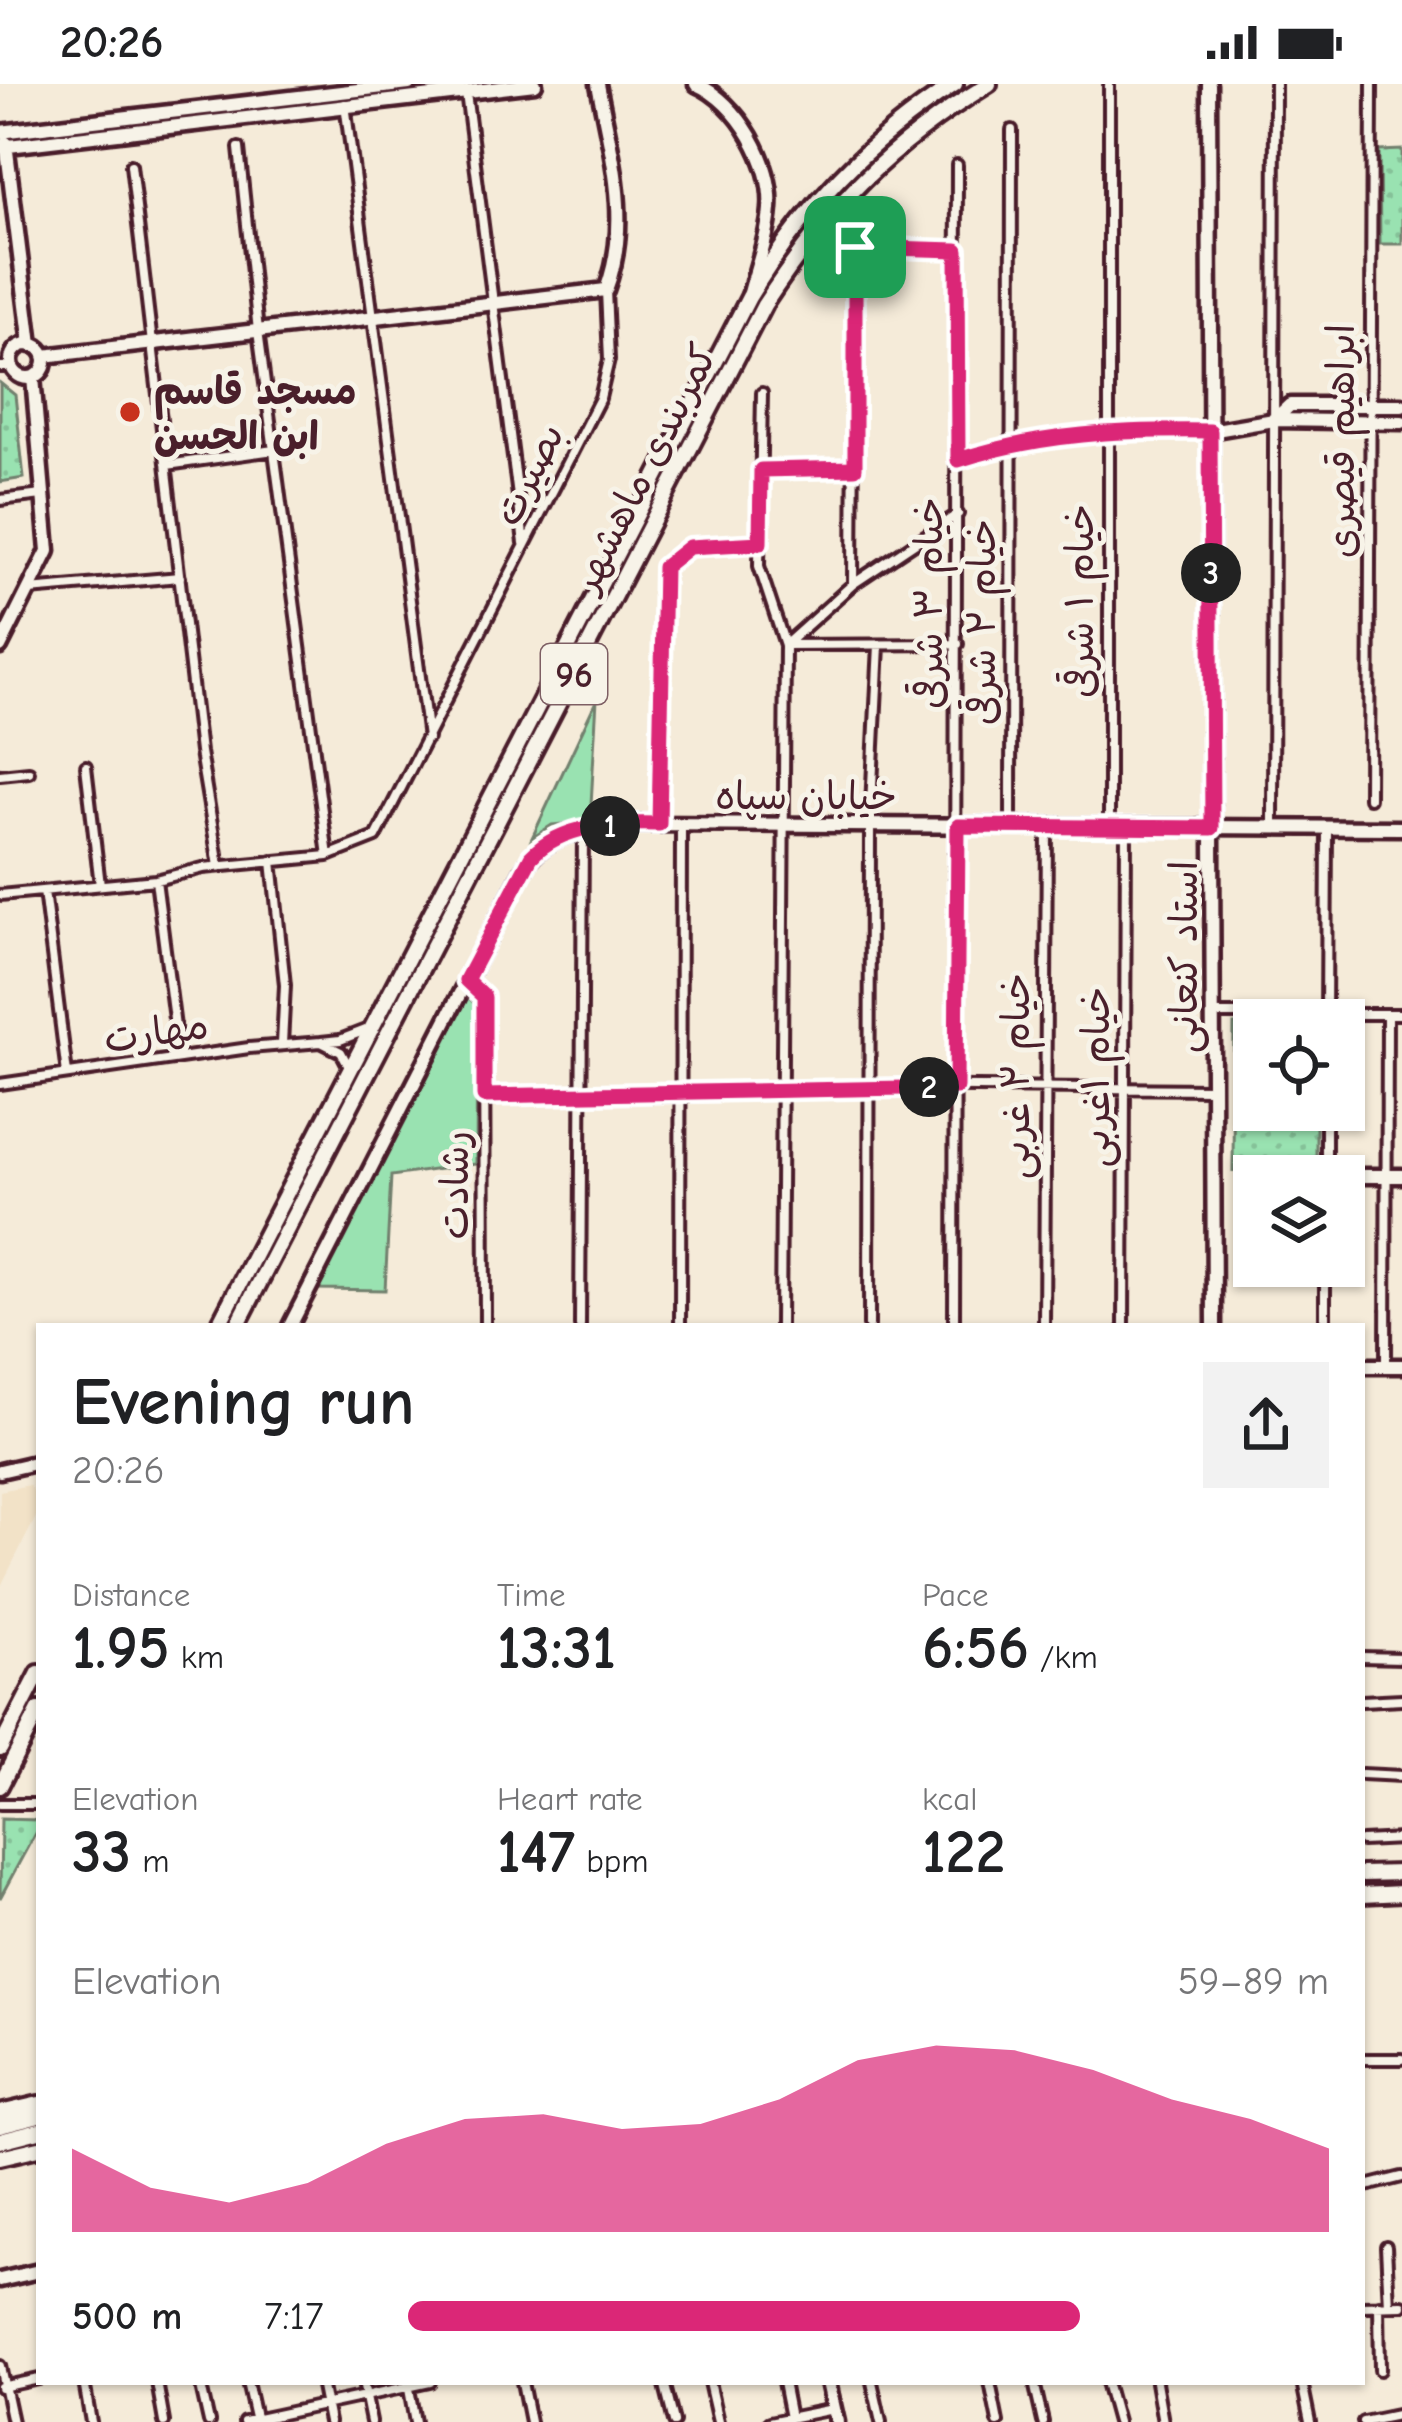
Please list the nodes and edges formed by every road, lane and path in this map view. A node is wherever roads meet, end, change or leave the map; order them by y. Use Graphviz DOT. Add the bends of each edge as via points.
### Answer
graph roads {
  1 [pos="409,84"];
  2 [pos="535,84"];
  3 [pos="598,84"];
  4 [pos="696,84"];
  5 [pos="955,84"];
  6 [pos="989,84"];
  7 [pos="1209,84"];
  8 [pos="1275,84"];
  9 [pos="1372,84"];
  10 [pos="1109,86"];
  11 [pos="466,93"];
  12 [pos="345,100"];
  13 [pos="1012,130"];
  14 [pos="2,139"];
  15 [pos="239,148"];
  16 [pos="957,164"];
  17 [pos="131,165"];
  18 [pos="957,250"];
  19 [pos="606,290"];
  20 [pos="749,297"];
  21 [pos="493,303"];
  22 [pos="371,317"];
  23 [pos="258,331"];
  24 [pos="152,342"];
  25 [pos="32,345"];
  26 [pos="44,356"];
  27 [pos="6,367"];
  28 [pos="33,377"];
  29 [pos="762,393"];
  30 [pos="1370,405"];
  31 [pos="1402,405"];
  32 [pos="1274,419"];
  33 [pos="1370,422"];
  34 [pos="1402,422"];
  35 [pos="1109,430"];
  36 [pos="1210,431"];
  37 [pos="1012,443"];
  38 [pos="274,450"];
  39 [pos="958,460"];
  40 [pos="166,465"];
  41 [pos="855,468"];
  42 [pos="761,470"];
  43 [pos="42,496"];
  44 [pos="0,500"];
  45 [pos="958,514"];
  46 [pos="760,543"];
  47 [pos="525,545"];
  48 [pos="180,577"];
  49 [pos="854,584"];
  50 [pos="29,590"];
  51 [pos="958,644"];
  52 [pos="785,645"];
  53 [pos="879,645"];
  54 [pos="0,647"];
  55 [pos="428,739"];
  56 [pos="86,766"];
  57 [pos="29,772"];
  58 [pos="0,775"];
  59 [pos="1369,799"];
  60 [pos="659,824"];
  61 [pos="681,824"];
  62 [pos="784,825"];
  63 [pos="870,826"];
  64 [pos="958,826"];
  65 [pos="1011,827"];
  66 [pos="1047,827"];
  67 [pos="1109,828"];
  68 [pos="1126,828"];
  69 [pos="1212,828"];
  70 [pos="1273,828"];
  71 [pos="1327,828"];
  72 [pos="1402,828"];
  73 [pos="583,829"];
  74 [pos="328,856"];
  75 [pos="272,861"];
  76 [pos="219,866"];
  77 [pos="156,880"];
  78 [pos="100,885"];
  79 [pos="44,890"];
  80 [pos="0,895"];
  81 [pos="466,980"];
  82 [pos="1326,999"];
  83 [pos="1213,1014"];
  84 [pos="1387,1014"];
  85 [pos="1402,1014"];
  86 [pos="1233,1015"];
  87 [pos="1365,1015"];
  88 [pos="372,1028"];
  89 [pos="322,1042"];
  90 [pos="282,1044"];
  91 [pos="179,1058"];
  92 [pos="350,1070"];
  93 [pos="67,1074"];
  94 [pos="0,1084"];
  95 [pos="869,1086"];
  96 [pos="956,1087"];
  97 [pos="1045,1088"];
  98 [pos="1125,1088"];
  99 [pos="1213,1089"];
  100 [pos="781,1091"];
  101 [pos="582,1095"];
  102 [pos="680,1095"];
  103 [pos="484,1096"];
  104 [pos="1365,1176"];
  105 [pos="1386,1176"];
  106 [pos="1402,1176"];
  107 [pos="1325,1287"];
  108 [pos="243,1322"];
  109 [pos="220,1323"];
  110 [pos="292,1323"];
  111 [pos="484,1323"];
  112 [pos="580,1323"];
  113 [pos="680,1323"];
  114 [pos="779,1323"];
  115 [pos="869,1323"];
  116 [pos="954,1323"];
  117 [pos="1044,1323"];
  118 [pos="1124,1323"];
  119 [pos="1214,1323"];
  120 [pos="1325,1323"];
  121 [pos="1365,1366"];
  122 [pos="1386,1366"];
  123 [pos="1402,1366"];
  124 [pos="36,1463"];
  125 [pos="0,1471"];
  126 [pos="1365,1657"];
  127 [pos="1402,1658"];
  128 [pos="36,1679"];
  129 [pos="1402,1699"];
  130 [pos="1365,1701"];
  131 [pos="36,1716"];
  132 [pos="0,1749"];
  133 [pos="1365,1774"];
  134 [pos="1402,1776"];
  135 [pos="0,1786"];
  136 [pos="0,1804"];
  137 [pos="36,1804"];
  138 [pos="1402,1839"];
  139 [pos="1365,1841"];
  140 [pos="1402,1873"];
  141 [pos="1365,1874"];
  142 [pos="1402,1893"];
  143 [pos="1365,1894"];
  144 [pos="1365,2059"];
  145 [pos="1402,2059"];
  146 [pos="36,2105"];
  147 [pos="0,2113"];
  148 [pos="36,2117"];
  149 [pos="0,2126"];
  150 [pos="36,2132"];
  151 [pos="0,2141"];
  152 [pos="36,2149"];
  153 [pos="0,2157"];
  154 [pos="1402,2177"];
  155 [pos="1365,2186"];
  156 [pos="1386,2246"];
  157 [pos="36,2273"];
  158 [pos="0,2280"];
  159 [pos="1384,2305"];
  160 [pos="1402,2305"];
  161 [pos="1365,2306"];
  162 [pos="0,2366"];
  163 [pos="1380,2370"];
  164 [pos="36,2380"];
  165 [pos="85,2385"];
  166 [pos="158,2385"];
  167 [pos="201,2385"];
  168 [pos="249,2385"];
  169 [pos="322,2385"];
  170 [pos="363,2385"];
  171 [pos="404,2385"];
  172 [pos="408,2385"];
  173 [pos="523,2385"];
  174 [pos="665,2385"];
  175 [pos="710,2385"];
  176 [pos="784,2385"];
  177 [pos="829,2385"];
  178 [pos="873,2385"];
  179 [pos="991,2385"];
  180 [pos="1035,2385"];
  181 [pos="1107,2385"];
  182 [pos="1157,2385"];
  183 [pos="1303,2385"];
  184 [pos="2,2387"];
  185 [pos="365,2396"];
  186 [pos="326,2404"];
  187 [pos="1402,2414"];
  188 [pos="835,2415"];
  189 [pos="790,2418"];
  190 [pos="255,2421"];
  191 [pos="12,2422"];
  192 [pos="91,2422"];
  193 [pos="164,2422"];
  194 [pos="209,2422"];
  195 [pos="244,2422"];
  196 [pos="329,2422"];
  197 [pos="371,2422"];
  198 [pos="415,2422"];
  199 [pos="530,2422"];
  200 [pos="674,2422"];
  201 [pos="718,2422"];
  202 [pos="770,2422"];
  203 [pos="881,2422"];
  204 [pos="998,2422"];
  205 [pos="1043,2422"];
  206 [pos="1117,2422"];
  207 [pos="1163,2422"];
  208 [pos="1310,2422"];
  209 [pos="1364,2422"];
  1 -- 12 [label="street"];
  2 -- 11 [label="street"];
  3 -- 19 [label="street" via="618,196 619,257"];
  4 -- 20 [label="street" via="738,118 764,165 771,207"];
  5 -- 20 [label="main road, کمربندی ماهشهر / 96" via="843,171"];
  6 -- 108 [label="main road, کمربندی ماهشهر / 96" via="856,184 764,305"];
  7 -- 36 [label="street, استاد کنعانی"];
  8 -- 32 [label="street"];
  9 -- 30 [label="street, ابراهیم قیصری"];
  10 -- 35 [label="street, خیام ۱ شرقی"];
  11 -- 12 [label="street"];
  11 -- 21 [label="street"];
  12 -- 14 [label="street"];
  12 -- 22 [label="street"];
  13 -- 37 [label="street, خیام ۲ شرقی"];
  14 -- 25 [label="street"];
  15 -- 23 [label="street"];
  16 -- 18 [label="street, خیام ۳ شرقی"];
  17 -- 24 [label="street"];
  18 -- 39 [label="street, خیام ۳ شرقی"];
  18 -- 41 [label="street" via="855,247"];
  19 -- 21 [label="street"];
  19 -- 47 [label="street, بصیرت" via="609,360 600,398"];
  20 -- 88 [label="main road, کمربندی ماهشهر / 96"];
  21 -- 22 [label="street"];
  21 -- 47 [label="street"];
  22 -- 23 [label="street"];
  22 -- 55 [label="street"];
  23 -- 24 [label="street"];
  23 -- 38 [label="street"];
  24 -- 26 [label="street"];
  24 -- 40 [label="street"];
  25 -- 26 [label="street"];
  25 -- 27 [label="street" via="14,352"];
  26 -- 28 [label="street"];
  27 -- 28 [label="street"];
  28 -- 43 [label="street"];
  29 -- 42 [label="street"];
  30 -- 31 [label="street"];
  30 -- 32 [label="street" via="1290,405"];
  30 -- 33 [label="street, ابراهیم قیصری"];
  32 -- 33 [label="street"];
  32 -- 36 [label="street"];
  32 -- 70 [label="street"];
  33 -- 34 [label="street"];
  33 -- 59 [label="street, ابراهیم قیصری"];
  35 -- 36 [label="street"];
  35 -- 37 [label="street"];
  35 -- 67 [label="street, خیام ۱ شرقی"];
  36 -- 69 [label="street, استاد کنعانی"];
  37 -- 39 [label="street"];
  37 -- 65 [label="street, خیام ۲ شرقی"];
  38 -- 40 [label="street"];
  38 -- 74 [label="street"];
  39 -- 45 [label="street, خیام ۳ شرقی"];
  40 -- 48 [label="street"];
  41 -- 42 [label="street"];
  41 -- 49 [label="street"];
  42 -- 46 [label="street"];
  43 -- 44 [label="street"];
  43 -- 50 [label="street" via="48,550"];
  45 -- 49 [label="street"];
  45 -- 51 [label="street, خیام ۳ شرقی"];
  46 -- 52 [label="street" via="759,566"];
  46 -- 60 [label="street" via="689,547 664,567"];
  47 -- 55 [label="street, بصیرت"];
  48 -- 50 [label="street"];
  48 -- 76 [label="street"];
  49 -- 52 [label="street"];
  50 -- 54 [label="street"];
  51 -- 53 [label="street"];
  51 -- 64 [label="street, خیام ۳ شرقی"];
  52 -- 53 [label="street"];
  52 -- 62 [label="street"];
  53 -- 63 [label="street"];
  55 -- 74 [label="street, بصیرت" via="376,837"];
  56 -- 78 [label="street"];
  57 -- 58 [label="street"];
  60 -- 61 [label="street, خیابان سپاه"];
  60 -- 73 [label="street, خیابان سپاه"];
  61 -- 62 [label="street, خیابان سپاه"];
  61 -- 102 [label="street"];
  62 -- 63 [label="street, خیابان سپاه"];
  62 -- 100 [label="street"];
  63 -- 64 [label="street, خیابان سپاه"];
  63 -- 95 [label="street"];
  64 -- 65 [label="street, خیابان سپاه"];
  64 -- 96 [label="street, خیام ۳ شرقی"];
  65 -- 66 [label="street, خیابان سپاه"];
  66 -- 67 [label="street, خیابان سپاه"];
  66 -- 97 [label="street, خیام ۲ غربی"];
  67 -- 68 [label="street, خیابان سپاه"];
  68 -- 69 [label="street, خیابان سپاه"];
  68 -- 98 [label="street, خیام ۱غربی"];
  69 -- 70 [label="street, خیابان سپاه"];
  69 -- 83 [label="street, استاد کنعانی"];
  70 -- 71 [label="street, خیابان سپاه"];
  71 -- 72 [label="street, خیابان سپاه"];
  71 -- 82 [label="street"];
  73 -- 81 [label="street, خیابان سپاه" via="554,837 531,857"];
  73 -- 101 [label="street"];
  74 -- 75 [label="street, بصیرت"];
  75 -- 76 [label="street, بصیرت"];
  75 -- 90 [label="street" via="285,985"];
  76 -- 77 [label="street, بصیرت"];
  77 -- 78 [label="street, بصیرت"];
  77 -- 91 [label="street"];
  78 -- 79 [label="street, بصیرت"];
  79 -- 80 [label="street, بصیرت"];
  79 -- 93 [label="street"];
  81 -- 103 [label="street, رشادت" via="484,997"];
  81 -- 110 [label="street, خیابان سپاه"];
  83 -- 86 [label="street"];
  83 -- 99 [label="street, استاد کنعانی"];
  84 -- 85 [label="street"];
  84 -- 87 [label="street"];
  84 -- 105 [label="street"];
  88 -- 89 [label="street, مهارت"];
  88 -- 92 [label="main road, کمربندی ماهشهر / 96"];
  89 -- 90 [label="street, مهارت"];
  89 -- 92 [label="street"];
  90 -- 91 [label="street, مهارت"];
  91 -- 93 [label="street, مهارت"];
  92 -- 109 [label="main road, کمربندی ماهشهر / 96"];
  93 -- 94 [label="street, مهارت"];
  95 -- 96 [label="street"];
  95 -- 100 [label="street"];
  95 -- 115 [label="street"];
  96 -- 97 [label="street"];
  96 -- 116 [label="street, خیام ۳ شرقی"];
  97 -- 98 [label="street"];
  97 -- 117 [label="street, خیام ۲ غربی"];
  98 -- 99 [label="street"];
  98 -- 118 [label="street, خیام ۱غربی"];
  99 -- 119 [label="street, استاد کنعانی"];
  100 -- 102 [label="street"];
  100 -- 114 [label="street"];
  101 -- 102 [label="street"];
  101 -- 103 [label="street"];
  101 -- 112 [label="street"];
  102 -- 113 [label="street"];
  103 -- 111 [label="street, رشادت"];
  104 -- 105 [label="street"];
  105 -- 106 [label="street"];
  105 -- 122 [label="street"];
  107 -- 120 [label="street"];
  121 -- 122 [label="street"];
  122 -- 123 [label="street"];
  124 -- 125 [label="street"];
  126 -- 127 [label="street"];
  128 -- 132 [label="main road"];
  129 -- 130 [label="street"];
  131 -- 135 [label="main road"];
  133 -- 134 [label="street"];
  136 -- 137 [label="street"];
  138 -- 139 [label="street"];
  140 -- 141 [label="main road"];
  142 -- 143 [label="main road"];
  144 -- 145 [label="street"];
  146 -- 147 [label="main road"];
  148 -- 149 [label="main road"];
  150 -- 151 [label="main road"];
  152 -- 153 [label="main road"];
  154 -- 155 [label="street"];
  156 -- 159 [label="street"];
  157 -- 158 [label="street"];
  159 -- 160 [label="street"];
  159 -- 161 [label="street"];
  159 -- 163 [label="street"];
  162 -- 184 [label="street"];
  164 -- 184 [label="street"];
  165 -- 192 [label="street"];
  166 -- 193 [label="street"];
  167 -- 194 [label="street"];
  168 -- 190 [label="street"];
  169 -- 186 [label="street"];
  170 -- 185 [label="street"];
  171 -- 185 [label="street"];
  172 -- 198 [label="street"];
  173 -- 199 [label="street"];
  174 -- 200 [label="street"];
  175 -- 201 [label="street"];
  176 -- 189 [label="street"];
  177 -- 188 [label="street"];
  178 -- 203 [label="street"];
  179 -- 204 [label="street"];
  180 -- 205 [label="street"];
  181 -- 206 [label="street"];
  182 -- 207 [label="street"];
  183 -- 208 [label="street"];
  184 -- 191 [label="street"];
  185 -- 186 [label="street"];
  185 -- 197 [label="street"];
  186 -- 190 [label="street"];
  186 -- 196 [label="street"];
  187 -- 209 [label="street"];
  188 -- 189 [label="street"];
  189 -- 202 [label="street"];
  190 -- 195 [label="street"];
}
